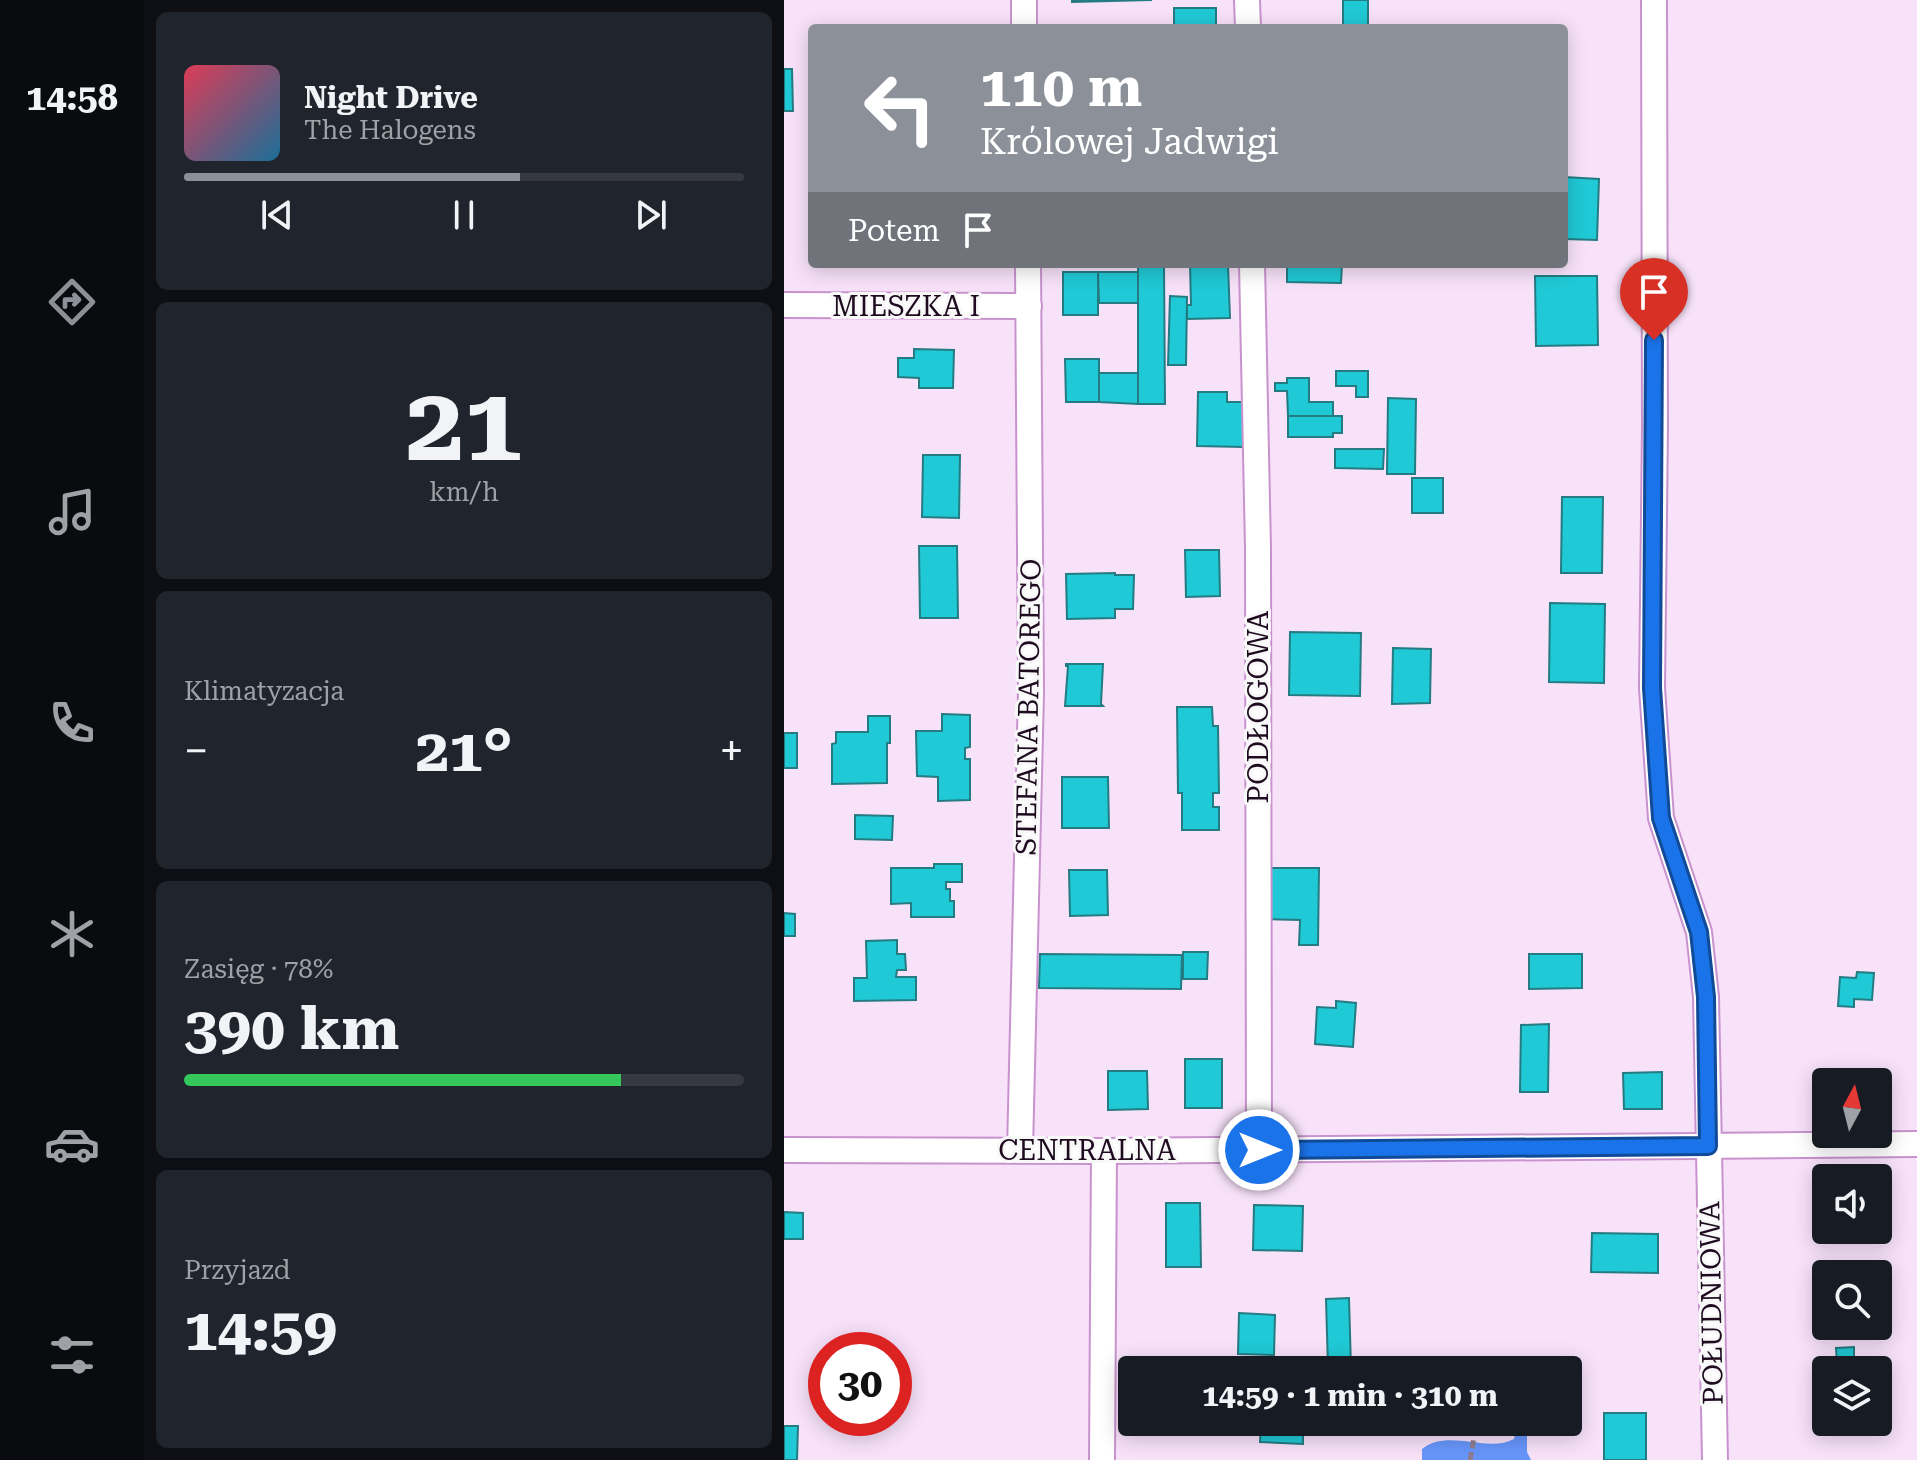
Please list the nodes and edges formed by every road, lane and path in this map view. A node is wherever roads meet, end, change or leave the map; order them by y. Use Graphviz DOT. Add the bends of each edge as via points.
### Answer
graph roads {
  1 [pos="1024,0"];
  2 [pos="1247,0"];
  3 [pos="1654,0"];
  4 [pos="1024,24"];
  5 [pos="1248,24"];
  6 [pos="1028,268"];
  7 [pos="1252,268"];
  8 [pos="784,305"];
  9 [pos="1029,306"];
  10 [pos="1917,1144"];
  11 [pos="1708,1146"];
  12 [pos="784,1150"];
  13 [pos="1020,1150"];
  14 [pos="1259,1150"];
  15 [pos="1104,1151"];
  16 [pos="1474,1438"];
  17 [pos="1102,1460"];
  18 [pos="1470,1460"];
  19 [pos="1715,1460"];
  1 -- 4 [label="street"];
  2 -- 5 [label="street"];
  3 -- 11 [label="street, POŁUDNIOWA" via="1652,688 1661,818 1699,932 1706,997"];
  6 -- 9 [label="street, STEFANA BATOREGO"];
  7 -- 14 [label="street, PODŁOGOWA"];
  8 -- 9 [label="street, MIESZKA I"];
  9 -- 13 [label="street, STEFANA BATOREGO" via="1031,692"];
  10 -- 11 [label="street, CENTRALNA"];
  11 -- 14 [label="street, CENTRALNA"];
  11 -- 19 [label="street, POŁUDNIOWA"];
  12 -- 13 [label="street, CENTRALNA"];
  13 -- 15 [label="street, CENTRALNA"];
  14 -- 15 [label="street, CENTRALNA"];
  15 -- 17 [label="street"];
  16 -- 18 [label="path"];
}
